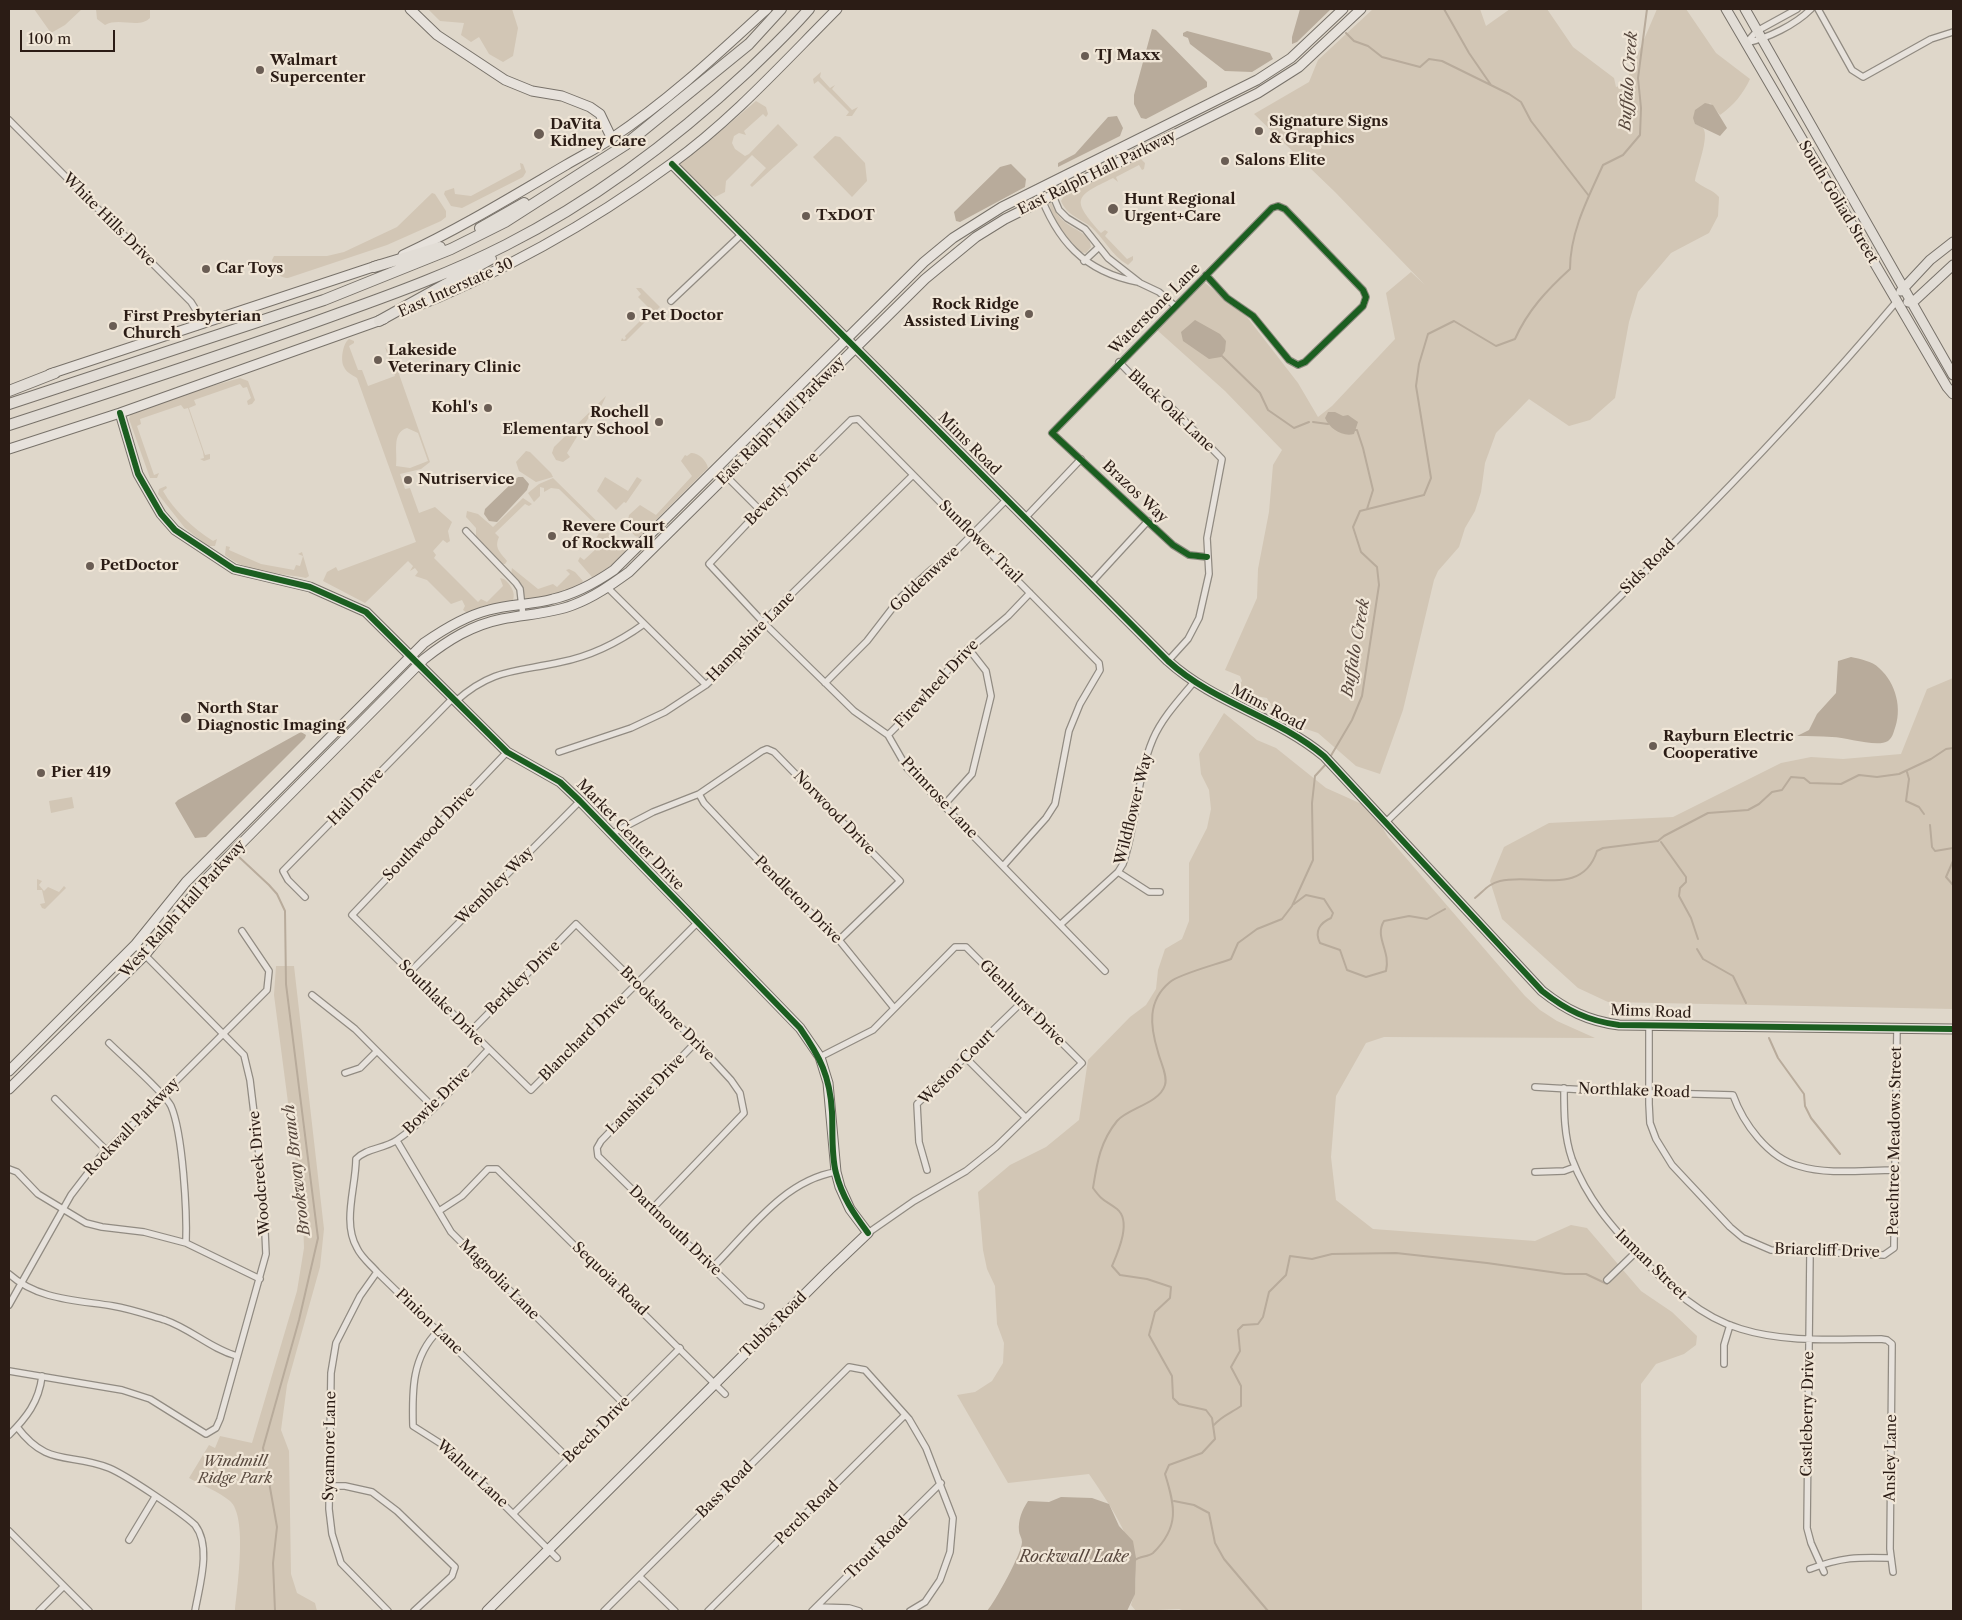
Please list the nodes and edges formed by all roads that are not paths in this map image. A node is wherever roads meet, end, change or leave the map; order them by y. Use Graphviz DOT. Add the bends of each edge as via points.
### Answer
graph roads {
  1 [pos="410,9"];
  2 [pos="767,9"];
  3 [pos="781,9"];
  4 [pos="809,9"];
  5 [pos="837,9"];
  6 [pos="1343,9"];
  7 [pos="1361,9"];
  8 [pos="1726,9"];
  9 [pos="1744,9"];
  10 [pos="1797,9"];
  11 [pos="1811,9"];
  12 [pos="1818,9"];
  13 [pos="1953,32"];
  14 [pos="1760,35"];
  15 [pos="1746,43"];
  16 [pos="1291,58"];
  17 [pos="1298,67"];
  18 [pos="9,120"];
  19 [pos="650,125"];
  20 [pos="612,139"];
  21 [pos="672,164"];
  22 [pos="1048,184"];
  23 [pos="1038,189"];
  24 [pos="1052,195"];
  25 [pos="592,196"];
  26 [pos="1042,200"];
  27 [pos="743,233"];
  28 [pos="1953,242"];
  29 [pos="1099,248"];
  30 [pos="1084,261"];
  31 [pos="1953,265"];
  32 [pos="374,268"];
  33 [pos="1206,275"];
  34 [pos="1140,282"];
  35 [pos="1903,287"];
  36 [pos="1897,301"];
  37 [pos="671,302"];
  38 [pos="1912,303"];
  39 [pos="1175,306"];
  40 [pos="379,321"];
  41 [pos="196,327"];
  42 [pos="848,340"];
  43 [pos="856,348"];
  44 [pos="1120,362"];
  45 [pos="55,373"];
  46 [pos="1953,375"];
  47 [pos="9,387"];
  48 [pos="9,391"];
  49 [pos="1953,394"];
  50 [pos="9,404"];
  51 [pos="120,413"];
  52 [pos="858,419"];
  53 [pos="9,425"];
  54 [pos="1052,434"];
  55 [pos="9,449"];
  56 [pos="1081,459"];
  57 [pos="718,468"];
  58 [pos="914,475"];
  59 [pos="726,476"];
  60 [pos="1007,499"];
  61 [pos="760,510"];
  62 [pos="1026,517"];
  63 [pos="1148,521"];
  64 [pos="466,530"];
  65 [pos="972,534"];
  66 [pos="1207,557"];
  67 [pos="709,564"];
  68 [pos="1091,583"];
  69 [pos="608,588"];
  70 [pos="1030,593"];
  71 [pos="521,604"];
  72 [pos="523,616"];
  73 [pos="763,622"];
  74 [pos="644,624"];
  75 [pos="968,648"];
  76 [pos="410,656"];
  77 [pos="1168,660"];
  78 [pos="418,665"];
  79 [pos="1194,682"];
  80 [pos="825,683"];
  81 [pos="706,685"];
  82 [pos="455,699"];
  83 [pos="888,735"];
  84 [pos="507,752"];
  85 [pos="559,752"];
  86 [pos="698,794"];
  87 [pos="580,801"];
  88 [pos="944,805"];
  89 [pos="1387,821"];
  90 [pos="611,834"];
  91 [pos="1004,865"];
  92 [pos="1118,872"];
  93 [pos="1160,892"];
  94 [pos="306,897"];
  95 [pos="352,915"];
  96 [pos="697,923"];
  97 [pos="576,924"];
  98 [pos="1061,924"];
  99 [pos="242,931"];
  100 [pos="839,940"];
  101 [pos="135,945"];
  102 [pos="145,955"];
  103 [pos="1105,971"];
  104 [pos="410,972"];
  105 [pos="637,984"];
  106 [pos="312,995"];
  107 [pos="1021,1002"];
  108 [pos="894,1008"];
  109 [pos="1648,1026"];
  110 [pos="1897,1028"];
  111 [pos="1953,1029"];
  112 [pos="471,1031"];
  113 [pos="225,1034"];
  114 [pos="696,1042"];
  115 [pos="110,1043"];
  116 [pos="488,1050"];
  117 [pos="377,1051"];
  118 [pos="820,1057"];
  119 [pos="965,1057"];
  120 [pos="1082,1063"];
  121 [pos="9,1071"];
  122 [pos="345,1072"];
  123 [pos="1535,1087"];
  124 [pos="1564,1088"];
  125 [pos="9,1089"];
  126 [pos="531,1090"];
  127 [pos="1649,1092"];
  128 [pos="162,1096"];
  129 [pos="55,1099"];
  130 [pos="433,1107"];
  131 [pos="1026,1118"];
  132 [pos="397,1140"];
  133 [pos="597,1148"];
  134 [pos="107,1151"];
  135 [pos="356,1159"];
  136 [pos="1575,1167"];
  137 [pos="9,1168"];
  138 [pos="927,1170"];
  139 [pos="1895,1170"];
  140 [pos="836,1172"];
  141 [pos="1535,1172"];
  142 [pos="63,1209"];
  143 [pos="652,1209"];
  144 [pos="439,1211"];
  145 [pos="868,1233"];
  146 [pos="186,1243"];
  147 [pos="1636,1252"];
  148 [pos="1890,1252"];
  149 [pos="1810,1253"];
  150 [pos="712,1268"];
  151 [pos="377,1272"];
  152 [pos="9,1274"];
  153 [pos="260,1279"];
  154 [pos="1607,1280"];
  155 [pos="21,1285"];
  156 [pos="9,1305"];
  157 [pos="761,1306"];
  158 [pos="1730,1325"];
  159 [pos="438,1331"];
  160 [pos="1809,1338"];
  161 [pos="1892,1344"];
  162 [pos="680,1348"];
  163 [pos="237,1356"];
  164 [pos="1724,1364"];
  165 [pos="9,1370"];
  166 [pos="42,1376"];
  167 [pos="716,1384"];
  168 [pos="725,1394"];
  169 [pos="623,1403"];
  170 [pos="905,1415"];
  171 [pos="17,1427"];
  172 [pos="9,1435"];
  173 [pos="568,1458"];
  174 [pos="941,1483"];
  175 [pos="330,1486"];
  176 [pos="155,1497"];
  177 [pos="514,1513"];
  178 [pos="9,1532"];
  179 [pos="129,1540"];
  180 [pos="549,1550"];
  181 [pos="557,1558"];
  182 [pos="1890,1558"];
  183 [pos="1820,1565"];
  184 [pos="1810,1570"];
  185 [pos="1824,1572"];
  186 [pos="1892,1572"];
  187 [pos="640,1576"];
  188 [pos="64,1586"];
  189 [pos="814,1609"];
  190 [pos="39,1611"];
  191 [pos="89,1611"];
  192 [pos="195,1611"];
  193 [pos="388,1611"];
  194 [pos="414,1611"];
  195 [pos="487,1611"];
  196 [pos="604,1611"];
  197 [pos="675,1611"];
  198 [pos="708,1611"];
  199 [pos="859,1611"];
  200 [pos="910,1611"];
  1 -- 20 [label="main road" via="462,54 504,80 590,107 600,114"];
  2 -- 20 [label="main road" via="700,70"];
  3 -- 19 [label="highway" via="749,44"];
  4 -- 25 [label="highway" via="732,87 686,127"];
  5 -- 21 [label="main road, East Interstate 30" via="723,121"];
  6 -- 16 [label="main road, East Ralph Hall Parkway"];
  7 -- 17 [label="main road, East Ralph Hall Parkway"];
  8 -- 15 [label="main road, South Goliad Street"];
  9 -- 14 [label="main road, South Goliad Street"];
  10 -- 14 [label="street"];
  11 -- 14 [label="street" via="1805,15"];
  12 -- 13 [label="street" via="1852,70 1863,77 1931,39"];
  14 -- 15 [label="street"];
  14 -- 35 [label="main road, South Goliad Street"];
  15 -- 36 [label="main road, South Goliad Street"];
  16 -- 17 [label="main road"];
  16 -- 22 [label="main road, East Ralph Hall Parkway" via="1257,80"];
  17 -- 24 [label="main road, East Ralph Hall Parkway" via="1258,93"];
  18 -- 41 [label="street, White Hills Drive" via="191,302 196,310"];
  19 -- 32 [label="highway" via="577,173 464,237"];
  19 -- 50 [label="highway" via="625,145 505,222 451,249 324,300"];
  20 -- 32 [label="main road" via="432,241"];
  21 -- 27 [label="main road, Mims Road"];
  21 -- 40 [label="main road, East Interstate 30" via="529,255 453,292"];
  22 -- 23 [label="main road, East Ralph Hall Parkway"];
  22 -- 24 [label="street"];
  23 -- 26 [label="street"];
  23 -- 42 [label="main road, East Ralph Hall Parkway" via="953,238 924,262"];
  24 -- 26 [label="main road, East Ralph Hall Parkway"];
  24 -- 29 [label="street" via="1059,210 1085,229"];
  25 -- 40 [label="highway" via="542,230"];
  25 -- 53 [label="highway" via="505,246 396,293 281,335"];
  26 -- 30 [label="street" via="1060,233"];
  26 -- 43 [label="main road, East Ralph Hall Parkway" via="969,242 925,279"];
  27 -- 37 [label="street"];
  27 -- 42 [label="main road, Mims Road"];
  28 -- 35 [label="main road"];
  29 -- 30 [label="street"];
  29 -- 34 [label="street"];
  30 -- 34 [label="street" via="1102,272"];
  31 -- 38 [label="main road"];
  32 -- 41 [label="main road"];
  33 -- 33 [label="street, Waterstone Lane" via="1227,298 1253,316 1289,360 1298,365 1363,306 1366,297 1363,290 1285,209 1278,206 1272,208"];
  33 -- 39 [label="street, Waterstone Lane"];
  34 -- 39 [label="street"];
  35 -- 36 [label="main road"];
  35 -- 38 [label="main road, South Goliad Street"];
  36 -- 38 [label="main road"];
  36 -- 49 [label="main road, South Goliad Street"];
  36 -- 89 [label="street, Sids Road" via="1707,509"];
  38 -- 46 [label="main road, South Goliad Street"];
  39 -- 44 [label="street, Waterstone Lane"];
  40 -- 51 [label="main road, East Interstate 30"];
  41 -- 45 [label="main road"];
  42 -- 43 [label="main road, Mims Road"];
  42 -- 57 [label="main road, East Ralph Hall Parkway"];
  43 -- 59 [label="main road, East Ralph Hall Parkway"];
  43 -- 60 [label="main road, Mims Road"];
  44 -- 54 [label="street, Waterstone Lane"];
  44 -- 66 [label="street, Black Oak Lane" via="1146,390 1166,402 1222,459 1207,538"];
  45 -- 47 [label="main road"];
  45 -- 48 [label="highway"];
  51 -- 55 [label="main road, East Interstate 30"];
  51 -- 76 [label="main road, Market Center Drive" via="138,474 147,493 175,530 234,569 310,586 366,612"];
  52 -- 58 [label="street, Sunflower Trail"];
  52 -- 61 [label="street, Beverly Drive" via="851,420"];
  54 -- 56 [label="street, Brazos Way"];
  56 -- 62 [label="street"];
  56 -- 63 [label="street, Brazos Way"];
  57 -- 59 [label="street"];
  57 -- 71 [label="main road, East Ralph Hall Parkway" via="614,570 574,592 552,600"];
  58 -- 65 [label="street, Sunflower Trail"];
  58 -- 73 [label="street, Hampshire Lane"];
  59 -- 61 [label="street"];
  59 -- 69 [label="main road, East Ralph Hall Parkway" via="629,572"];
  60 -- 62 [label="main road, Mims Road"];
  60 -- 65 [label="street, Goldenwave"];
  61 -- 67 [label="street, Beverly Drive"];
  62 -- 68 [label="main road, Mims Road"];
  63 -- 66 [label="street, Brazos Way" via="1173,545 1189,554"];
  63 -- 68 [label="street"];
  64 -- 71 [label="street" via="516,583"];
  65 -- 70 [label="street, Sunflower Trail"];
  65 -- 80 [label="street, Goldenwave" via="951,556 901,597 867,641"];
  66 -- 77 [label="street" via="1209,574 1199,618 1188,639"];
  67 -- 73 [label="street, Primrose Lane"];
  68 -- 77 [label="main road, Mims Road"];
  69 -- 72 [label="main road, East Ralph Hall Parkway" via="573,605"];
  69 -- 74 [label="street"];
  70 -- 75 [label="street, Firewheel Drive" via="1008,616"];
  70 -- 91 [label="street, Sunflower Trail" via="1100,667 1069,731 1055,804"];
  71 -- 72 [label="street"];
  71 -- 76 [label="main road, East Ralph Hall Parkway" via="487,610 459,622 424,643"];
  72 -- 78 [label="main road, East Ralph Hall Parkway" via="473,627 443,644"];
  73 -- 80 [label="street, Primrose Lane"];
  73 -- 81 [label="street, Hampshire Lane" via="738,656"];
  74 -- 81 [label="street"];
  74 -- 82 [label="street" via="606,648 562,662 491,676"];
  75 -- 83 [label="street, Firewheel Drive"];
  75 -- 88 [label="street" via="986,671 992,696 972,774"];
  76 -- 78 [label="main road, Market Center Drive"];
  76 -- 101 [label="main road, West Ralph Hall Parkway" via="186,882"];
  77 -- 79 [label="main road, Mims Road"];
  78 -- 82 [label="main road, Market Center Drive"];
  78 -- 102 [label="main road, West Ralph Hall Parkway" via="205,880"];
  79 -- 89 [label="main road, Mims Road" via="1301,739 1324,756"];
  79 -- 92 [label="street, Wildflower Way" via="1153,738 1125,858"];
  80 -- 83 [label="street, Primrose Lane" via="854,712"];
  81 -- 85 [label="street, Hampshire Lane" via="665,712 631,728"];
  82 -- 84 [label="main road, Market Center Drive"];
  82 -- 94 [label="street, Hail Drive" via="283,871"];
  83 -- 88 [label="street, Primrose Lane" via="907,768"];
  84 -- 87 [label="main road, Market Center Drive" via="554,778"];
  84 -- 95 [label="street, Southwood Drive"];
  86 -- 90 [label="street"];
  86 -- 100 [label="street, Pendleton Drive" via="773,876"];
  86 -- 100 [label="street, Norwood Drive" via="766,750 774,752 900,881"];
  87 -- 90 [label="main road, Market Center Drive"];
  87 -- 104 [label="street, Wembley Way"];
  88 -- 91 [label="street, Primrose Lane"];
  89 -- 109 [label="main road, Mims Road" via="1542,991 1559,1004 1593,1021"];
  90 -- 96 [label="main road, Market Center Drive"];
  91 -- 98 [label="street, Primrose Lane"];
  92 -- 93 [label="street" via="1149,892"];
  92 -- 98 [label="street, Wildflower Way"];
  95 -- 104 [label="street, Southlake Drive"];
  96 -- 105 [label="street, Blanchard Drive"];
  96 -- 118 [label="main road, Market Center Drive" via="800,1028"];
  97 -- 105 [label="street, Brookshore Drive"];
  97 -- 112 [label="street, Berkley Drive"];
  98 -- 103 [label="street, Primrose Lane"];
  99 -- 113 [label="street, Rockwall Parkway" via="269,971 269,982 264,994"];
  100 -- 108 [label="street, Pendleton Drive"];
  101 -- 102 [label="street, Woodcreek Drive"];
  101 -- 121 [label="main road, West Ralph Hall Parkway"];
  102 -- 113 [label="street, Woodcreek Drive"];
  102 -- 125 [label="main road, West Ralph Hall Parkway"];
  104 -- 112 [label="street, Southlake Drive"];
  105 -- 114 [label="street, Brookshore Drive"];
  105 -- 126 [label="street, Blanchard Drive"];
  106 -- 117 [label="street"];
  107 -- 108 [label="street, Glenhurst Drive" via="966,947 961,946 954,947"];
  107 -- 119 [label="street, Weston Court"];
  107 -- 120 [label="street, Glenhurst Drive"];
  108 -- 118 [label="street" via="873,1030"];
  109 -- 110 [label="main road, Mims Road"];
  109 -- 127 [label="street, Briarcliff Drive"];
  110 -- 111 [label="main road, Mims Road"];
  110 -- 139 [label="street, Peachtree Meadows Street"];
  112 -- 116 [label="street, Southlake Drive"];
  113 -- 128 [label="street, Rockwall Parkway"];
  113 -- 153 [label="street, Woodcreek Drive" via="244,1055 250,1080 266,1231 266,1254"];
  114 -- 133 [label="street, Lanshire Drive" via="601,1140"];
  114 -- 143 [label="street, Brookshore Drive" via="740,1093 744,1113"];
  115 -- 128 [label="street"];
  116 -- 126 [label="street, Southlake Drive"];
  116 -- 130 [label="street, Bowie Drive"];
  117 -- 122 [label="street" via="360,1068"];
  117 -- 130 [label="street"];
  118 -- 140 [label="main road, Market Center Drive" via="831,1101"];
  119 -- 131 [label="street"];
  119 -- 138 [label="street, Weston Court" via="917,1104 919,1142"];
  120 -- 131 [label="street, Tubbs Road"];
  123 -- 124 [label="street, Northlake Road"];
  124 -- 127 [label="street, Northlake Road"];
  124 -- 136 [label="street, Inman Street" via="1567,1141"];
  127 -- 139 [label="street, Northlake Road" via="1733,1095 1750,1129 1786,1161 1814,1169"];
  127 -- 149 [label="street, Briarcliff Drive" via="1650,1123 1663,1154 1730,1226 1743,1238 1771,1250"];
  128 -- 134 [label="street, Rockwall Parkway"];
  128 -- 146 [label="street" via="171,1107 178,1138"];
  129 -- 134 [label="street"];
  130 -- 132 [label="street, Bowie Drive"];
  131 -- 145 [label="street, Tubbs Road" via="966,1171"];
  132 -- 135 [label="street, Bowie Drive" via="362,1153"];
  132 -- 144 [label="street, Magnolia Lane"];
  133 -- 143 [label="street, Dartmouth Drive" via="598,1156"];
  134 -- 142 [label="street, Rockwall Parkway" via="82,1179"];
  135 -- 151 [label="street, Pinion Lane" via="350,1225 356,1248"];
  136 -- 141 [label="street" via="1564,1171"];
  136 -- 147 [label="street, Inman Street" via="1592,1202"];
  137 -- 142 [label="street" via="38,1194"];
  139 -- 148 [label="street, Peachtree Meadows Street" via="1894,1248"];
  140 -- 145 [label="main road, Market Center Drive" via="850,1209"];
  140 -- 150 [label="street" via="819,1174 787,1192"];
  142 -- 146 [label="street" via="86,1223 144,1232"];
  142 -- 155 [label="street, Rockwall Parkway"];
  143 -- 150 [label="street, Dartmouth Drive"];
  144 -- 162 [label="street, Sequoia Road" via="462,1196 493,1167"];
  144 -- 169 [label="street, Magnolia Lane" via="451,1232"];
  145 -- 167 [label="main road, Tubbs Road"];
  146 -- 153 [label="street"];
  147 -- 154 [label="street"];
  147 -- 158 [label="street, Inman Street" via="1673,1291 1697,1309"];
  148 -- 149 [label="street, Briarcliff Drive" via="1884,1255"];
  149 -- 160 [label="street, Castleberry Drive"];
  150 -- 157 [label="street, Dartmouth Drive" via="746,1301"];
  151 -- 159 [label="street, Pinion Lane"];
  151 -- 175 [label="street, Sycamore Lane" via="360,1296 336,1343 331,1373"];
  152 -- 155 [label="street"];
  153 -- 163 [label="street, Woodcreek Drive"];
  155 -- 156 [label="street, Rockwall Parkway"];
  155 -- 163 [label="street" via="51,1297 115,1307 167,1321"];
  158 -- 160 [label="street, Inman Street" via="1765,1335"];
  158 -- 164 [label="street" via="1724,1345"];
  159 -- 173 [label="street, Pinion Lane"];
  159 -- 177 [label="street, Walnut Lane" via="428,1340 416,1364 412,1394 413,1426 446,1447"];
  160 -- 161 [label="street, Inman Street" via="1881,1339"];
  160 -- 183 [label="street, Castleberry Drive" via="1807,1528"];
  161 -- 182 [label="street, Ansley Lane"];
  162 -- 167 [label="street, Sequoia Road"];
  162 -- 169 [label="street, Beech Drive"];
  163 -- 166 [label="street, Woodcreek Drive" via="220,1418 216,1428 206,1434 150,1399 110,1386"];
  165 -- 166 [label="street"];
  166 -- 171 [label="street" via="37,1399"];
  167 -- 168 [label="street, Sequoia Road"];
  167 -- 180 [label="main road, Tubbs Road"];
  169 -- 173 [label="street, Beech Drive"];
  170 -- 174 [label="street" via="926,1448"];
  170 -- 187 [label="street, Bass Road" via="865,1370 858,1367 847,1369"];
  170 -- 198 [label="street, Perch Road"];
  171 -- 172 [label="street"];
  171 -- 176 [label="street" via="26,1439 45,1452 111,1468"];
  173 -- 177 [label="street, Beech Drive"];
  174 -- 189 [label="street, Trout Road"];
  174 -- 200 [label="street" via="953,1518 950,1552 939,1583 926,1602"];
  175 -- 193 [label="street, Sycamore Lane" via="330,1523 341,1563"];
  175 -- 194 [label="street" via="372,1492 455,1566 452,1576"];
  176 -- 179 [label="street"];
  176 -- 192 [label="street" via="190,1521 201,1538 202,1569"];
  177 -- 180 [label="street, Walnut Lane"];
  178 -- 188 [label="street"];
  180 -- 181 [label="street, Walnut Lane"];
  180 -- 195 [label="main road, Tubbs Road"];
  182 -- 183 [label="street" via="1848,1557"];
  182 -- 186 [label="street, Ansley Lane"];
  183 -- 184 [label="street"];
  183 -- 185 [label="street, Castleberry Drive"];
  187 -- 196 [label="street, Bass Road"];
  187 -- 197 [label="street"];
  188 -- 190 [label="street"];
  188 -- 191 [label="street"];
  189 -- 199 [label="street" via="849,1608"];
}
